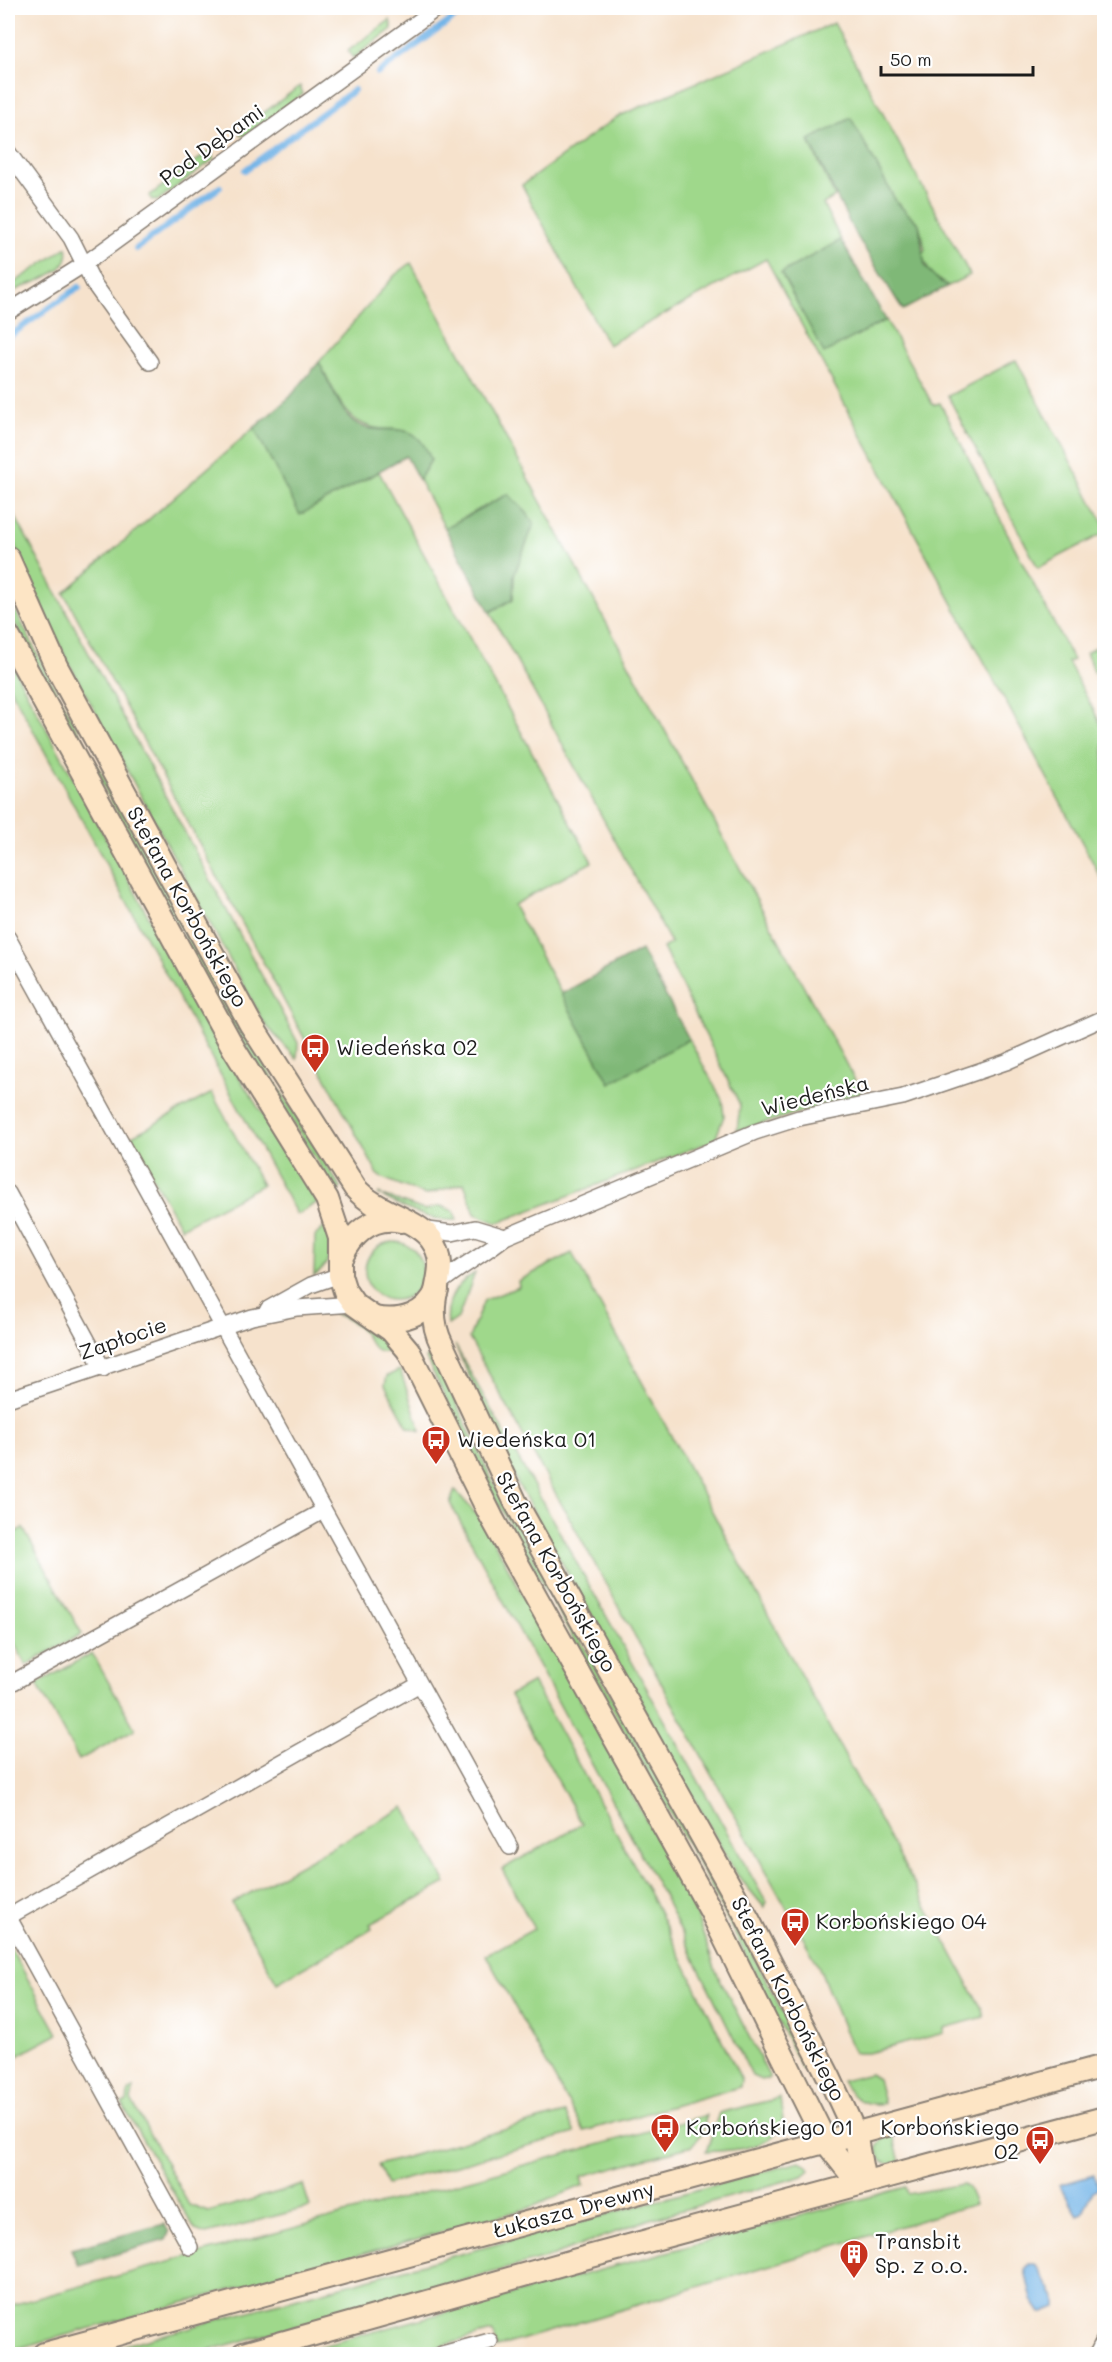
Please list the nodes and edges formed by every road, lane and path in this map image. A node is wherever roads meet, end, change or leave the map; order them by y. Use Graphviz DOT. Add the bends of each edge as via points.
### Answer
graph roads {
  1 [pos="437,8"];
  2 [pos="8,152"];
  3 [pos="83,265"];
  4 [pos="8,312"];
  5 [pos="150,362"];
  6 [pos="8,558"];
  7 [pos="8,636"];
  8 [pos="8,938"];
  9 [pos="1104,1018"];
  10 [pos="8,1193"];
  11 [pos="414,1226"];
  12 [pos="505,1236"];
  13 [pos="341,1266"];
  14 [pos="440,1283"];
  15 [pos="354,1304"];
  16 [pos="252,1317"];
  17 [pos="374,1318"];
  18 [pos="221,1327"];
  19 [pos="103,1369"];
  20 [pos="8,1399"];
  21 [pos="323,1511"];
  22 [pos="8,1685"];
  23 [pos="418,1685"];
  24 [pos="510,1846"];
  25 [pos="8,1916"];
  26 [pos="1104,2066"];
  27 [pos="1104,2118"];
  28 [pos="855,2133"];
  29 [pos="825,2141"];
  30 [pos="864,2182"];
  31 [pos="190,2247"];
  32 [pos="1104,2340"];
  33 [pos="490,2341"];
  34 [pos="44,2355"];
  35 [pos="243,2355"];
  36 [pos="442,2355"];
  37 [pos="1097,2355"];
  1 -- 3 [label="street, Pod Dębami"];
  2 -- 3 [label="street" via="71,238"];
  3 -- 4 [label="street, Pod Dębami"];
  3 -- 5 [label="street"];
  6 -- 11 [label="street, Stefana Korbońskiego" via="56,666 250,1023 355,1188 377,1208"];
  7 -- 13 [label="street, Stefana Korbońskiego" via="234,1049 327,1199 336,1220"];
  8 -- 18 [label="street"];
  9 -- 12 [label="street, Wiedeńska" via="1051,1044 903,1097 799,1118 755,1132"];
  10 -- 19 [label="street"];
  11 -- 12 [label="street" via="452,1233 475,1228"];
  11 -- 13 [label="street" via="392,1219 376,1221 355,1235"];
  11 -- 14 [label="street, Stefana Korbońskiego" via="436,1248"];
  12 -- 14 [label="street, Wiedeńska"];
  13 -- 15 [label="street, Stefana Korbońskiego" via="345,1291"];
  13 -- 16 [label="street, Zapłocie"];
  14 -- 17 [label="street" via="434,1296 415,1315 401,1320"];
  14 -- 28 [label="street, Stefana Korbońskiego" via="434,1303 438,1336 515,1501 748,1919"];
  15 -- 16 [label="street, Zapłocie" via="297,1308"];
  15 -- 17 [label="street, Stefana Korbońskiego"];
  16 -- 18 [label="street, Zapłocie"];
  17 -- 29 [label="street, Stefana Korbońskiego" via="408,1350 492,1518 711,1911"];
  18 -- 19 [label="street, Zapłocie"];
  18 -- 21 [label="street"];
  19 -- 20 [label="street, Zapłocie"];
  21 -- 22 [label="street"];
  21 -- 23 [label="street"];
  23 -- 24 [label="street"];
  23 -- 25 [label="street"];
  25 -- 31 [label="street"];
  26 -- 28 [label="street, Łukasza Drewny"];
  27 -- 30 [label="street"];
  28 -- 29 [label="street, Łukasza Drewny"];
  28 -- 30 [label="street, Stefana Korbońskiego"];
  29 -- 30 [label="street, Stefana Korbońskiego" via="851,2174"];
  29 -- 34 [label="street, Łukasza Drewny"];
  30 -- 35 [label="street"];
  32 -- 37 [label="street"];
  33 -- 36 [label="street"];
}
